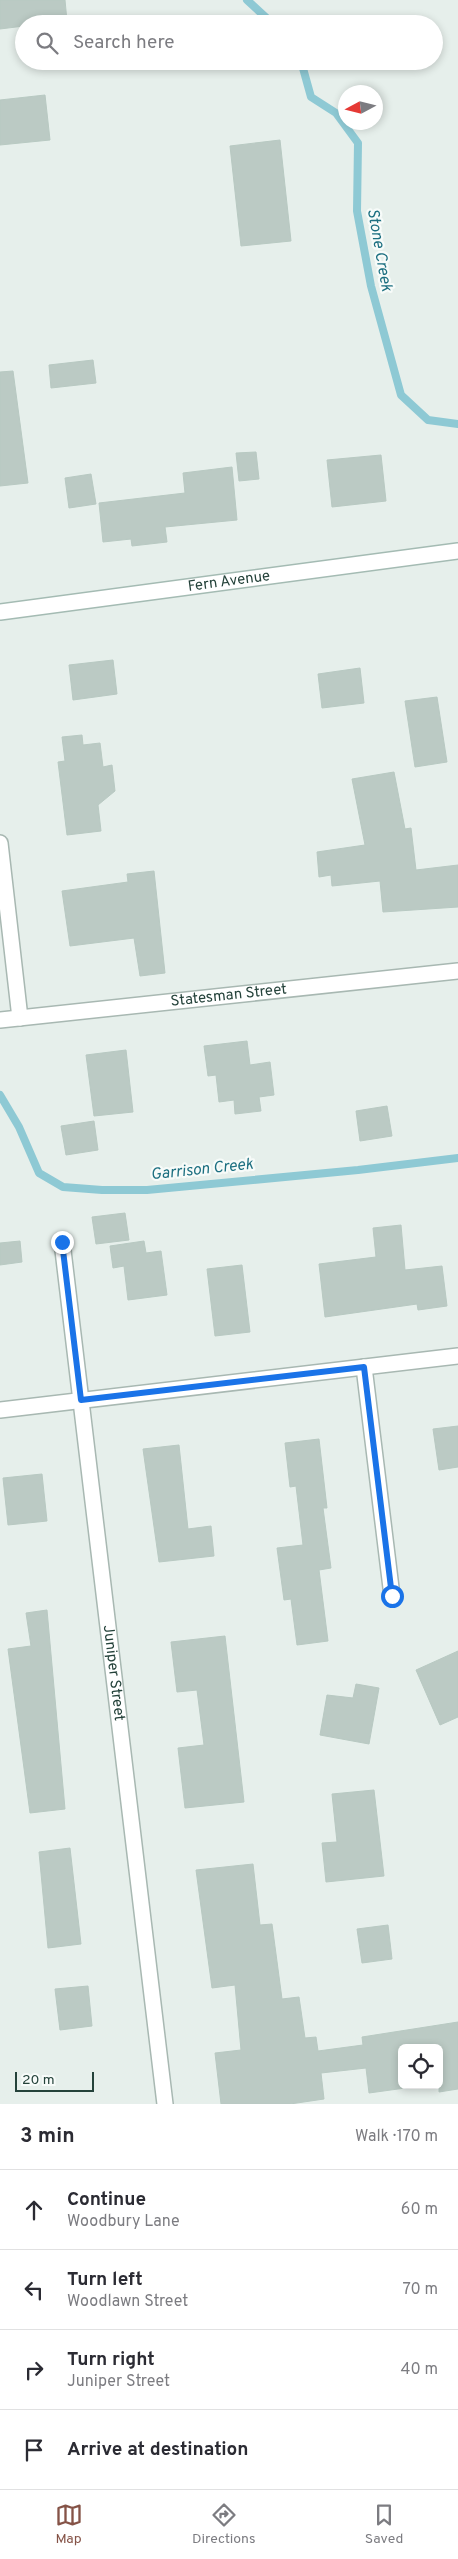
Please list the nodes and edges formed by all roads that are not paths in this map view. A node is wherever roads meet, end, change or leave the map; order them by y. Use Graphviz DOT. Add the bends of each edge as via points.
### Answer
graph roads {
  1 [pos="458,551"];
  2 [pos="0,612"];
  3 [pos="0,843"];
  4 [pos="458,971"];
  5 [pos="20,1018"];
  6 [pos="0,1020"];
  7 [pos="62,1242"];
  8 [pos="458,1356"];
  9 [pos="364,1367"];
  10 [pos="81,1400"];
  11 [pos="0,1410"];
  12 [pos="392,1596"];
  13 [pos="165,2104"];
  1 -- 2 [label="street, Fern Avenue"];
  3 -- 5 [label="street"];
  4 -- 5 [label="street, Statesman Street"];
  5 -- 6 [label="street, Statesman Street"];
  7 -- 10 [label="street, Juniper Street"];
  8 -- 9 [label="street"];
  9 -- 10 [label="street"];
  9 -- 12 [label="street"];
  10 -- 11 [label="street"];
  10 -- 13 [label="street, Juniper Street"];
}
